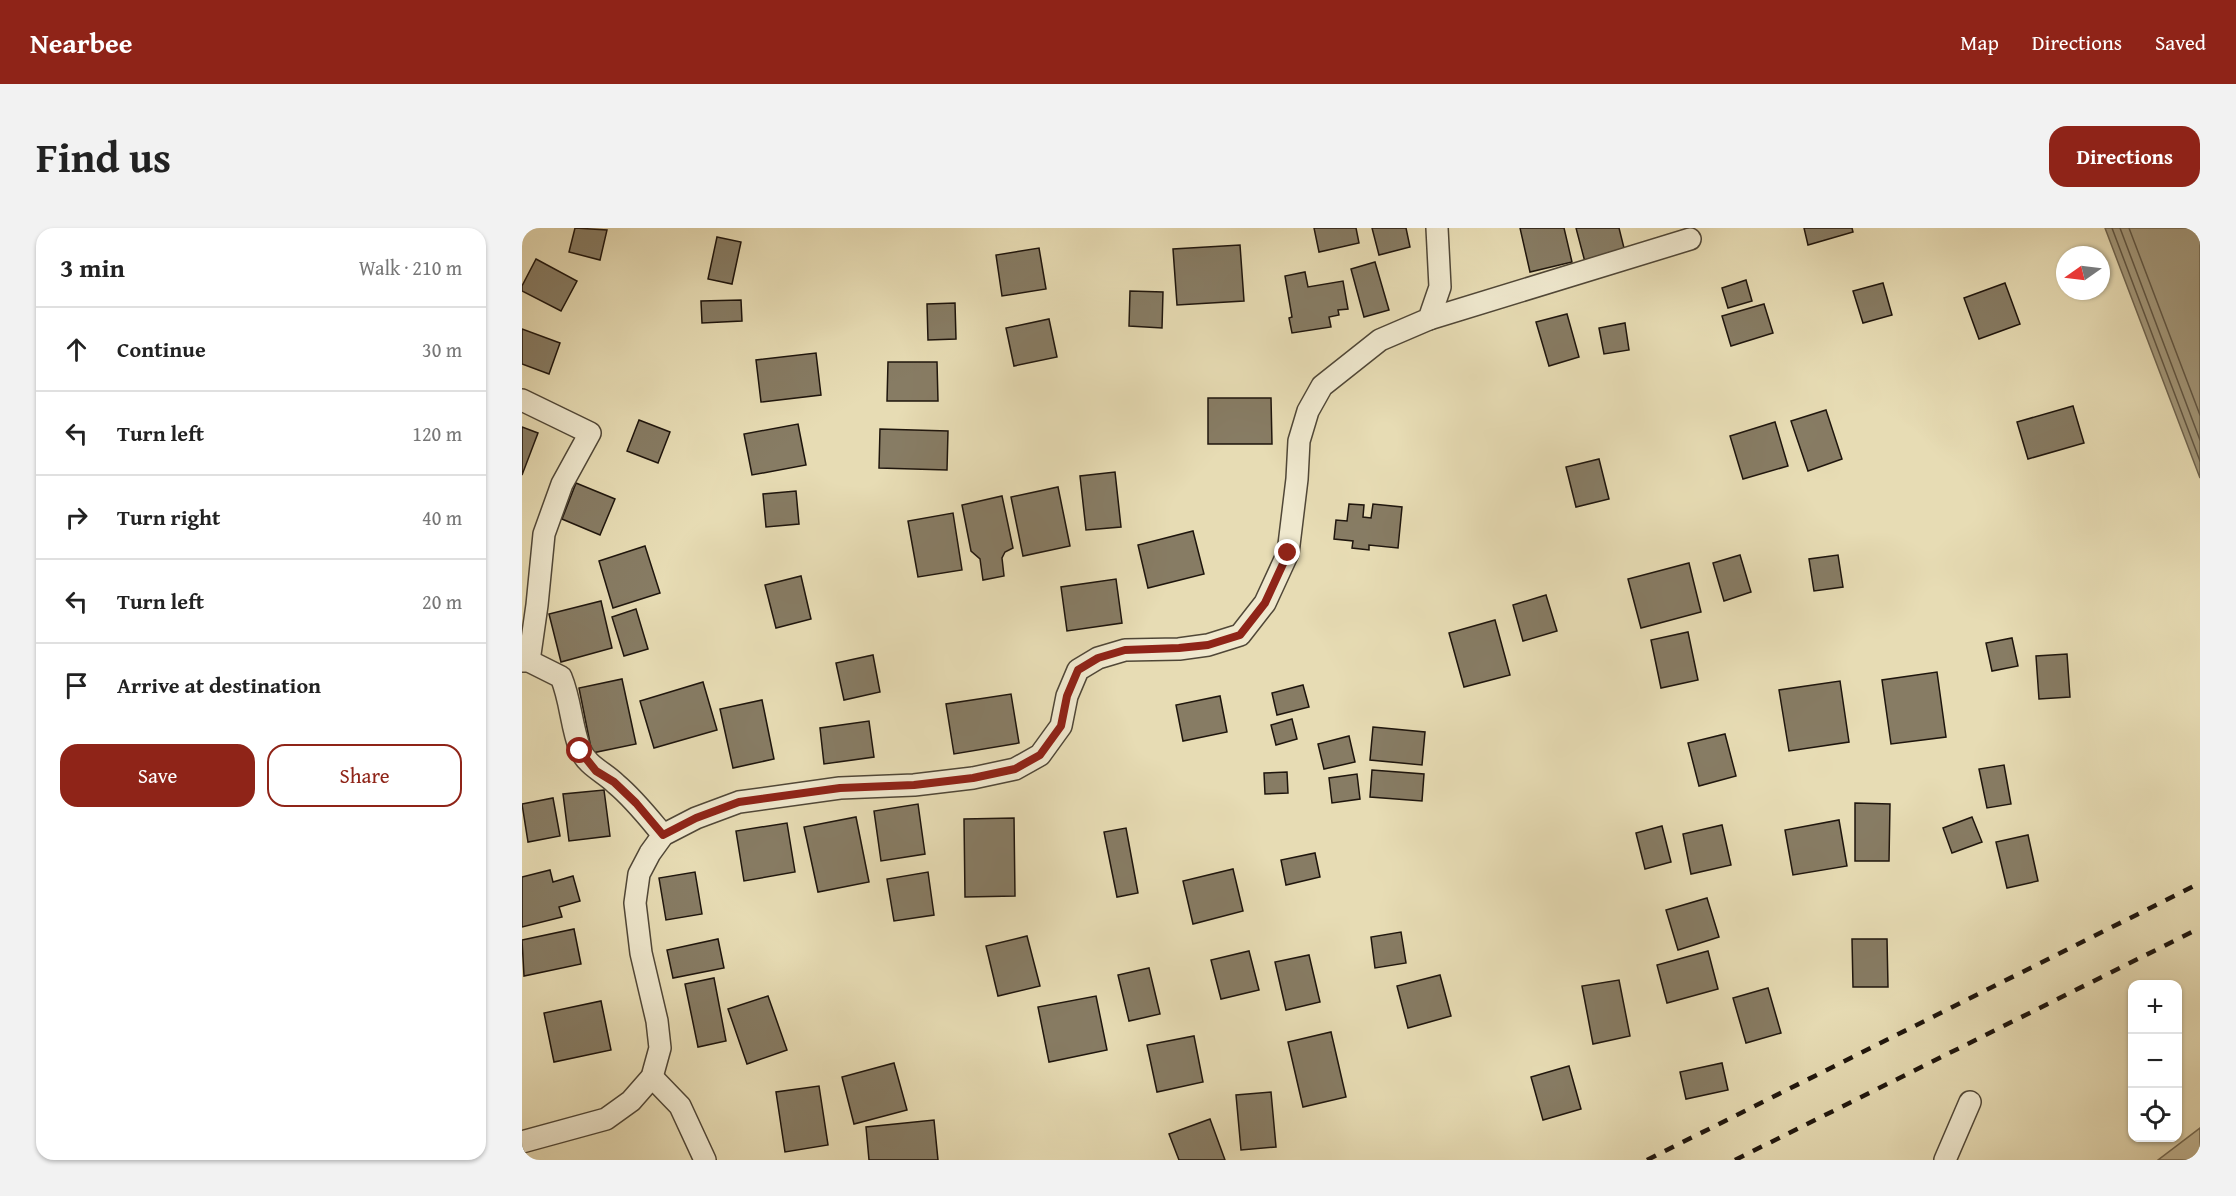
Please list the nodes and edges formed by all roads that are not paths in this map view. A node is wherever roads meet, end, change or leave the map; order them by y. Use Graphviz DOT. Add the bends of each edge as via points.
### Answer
graph roads {
  1 [pos="1437,228"];
  2 [pos="1690,240"];
  3 [pos="1429,319"];
  4 [pos="522,400"];
  5 [pos="525,661"];
  6 [pos="663,835"];
  7 [pos="652,1077"];
  8 [pos="1970,1102"];
  9 [pos="522,1142"];
  10 [pos="705,1160"];
  11 [pos="1945,1160"];
  1 -- 3 [label="street" via="1440,287"];
  2 -- 3 [label="street"];
  3 -- 6 [label="street" via="1380,340 1322,386 1308,411 1299,441 1288,553 1265,603 1240,635 1208,645 1125,650 1098,658 1078,670 1061,726 1040,755 1015,769 926,784 840,788 739,802"];
  4 -- 5 [label="street" via="590,433 562,484 544,534 537,605"];
  5 -- 6 [label="street" via="561,677 569,696 580,751 596,771 636,803"];
  6 -- 7 [label="street" via="639,874 634,903 660,1048"];
  7 -- 9 [label="street" via="632,1101 606,1119"];
  7 -- 10 [label="street" via="680,1106"];
  8 -- 11 [label="street"];
}
